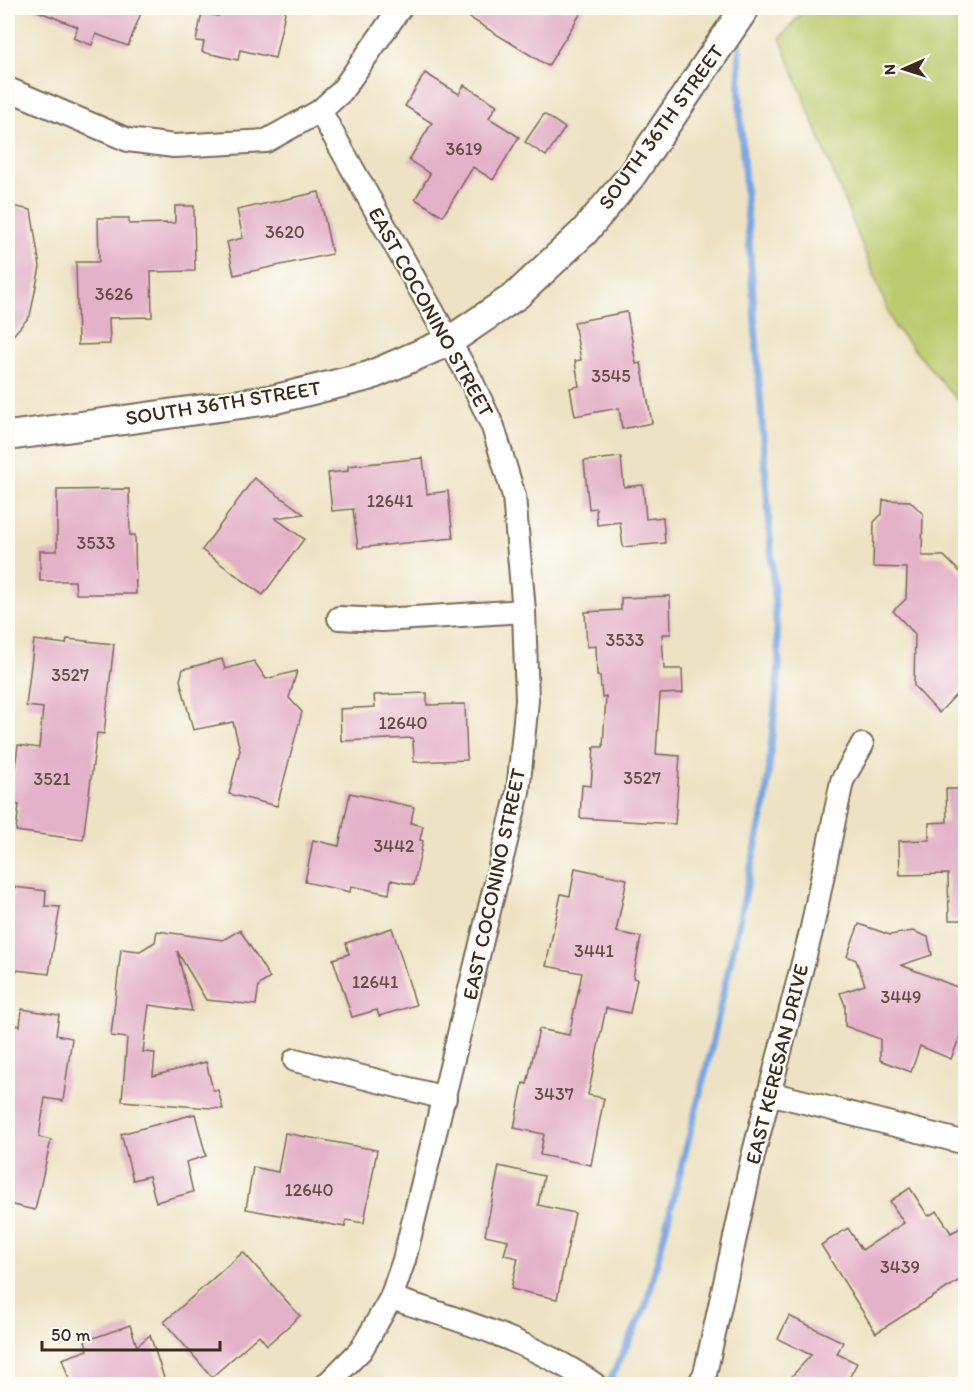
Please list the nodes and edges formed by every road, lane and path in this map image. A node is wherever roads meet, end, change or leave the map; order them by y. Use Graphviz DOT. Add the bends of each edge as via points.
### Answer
graph roads {
  1 [pos="400,8"];
  2 [pos="745,8"];
  3 [pos="8,89"];
  4 [pos="320,111"];
  5 [pos="448,342"];
  6 [pos="8,436"];
  7 [pos="524,611"];
  8 [pos="339,618"];
  9 [pos="862,745"];
  10 [pos="295,1060"];
  11 [pos="770,1093"];
  12 [pos="445,1098"];
  13 [pos="966,1143"];
  14 [pos="391,1298"];
  15 [pos="327,1384"];
  16 [pos="594,1384"];
  17 [pos="699,1384"];
  1 -- 4 [label="street" via="341,92"];
  2 -- 5 [label="street, SOUTH 36TH STREET" via="631,176 584,232 517,294"];
  3 -- 4 [label="street" via="128,140 174,146 266,141"];
  4 -- 5 [label="street, EAST COCONINO STREET"];
  5 -- 6 [label="street, SOUTH 36TH STREET" via="369,376 276,399"];
  5 -- 7 [label="street, EAST COCONINO STREET" via="493,427 514,496"];
  7 -- 8 [label="street" via="382,621"];
  7 -- 12 [label="street, EAST COCONINO STREET" via="527,700 518,792"];
  9 -- 11 [label="street, EAST KERESAN DRIVE" via="842,781 812,928"];
  10 -- 12 [label="street"];
  11 -- 13 [label="street"];
  11 -- 17 [label="street, EAST KERESAN DRIVE" via="705,1374"];
  12 -- 14 [label="street, EAST COCONINO STREET"];
  14 -- 15 [label="street, EAST COCONINO STREET" via="361,1350"];
  14 -- 16 [label="street" via="516,1341"];
}
